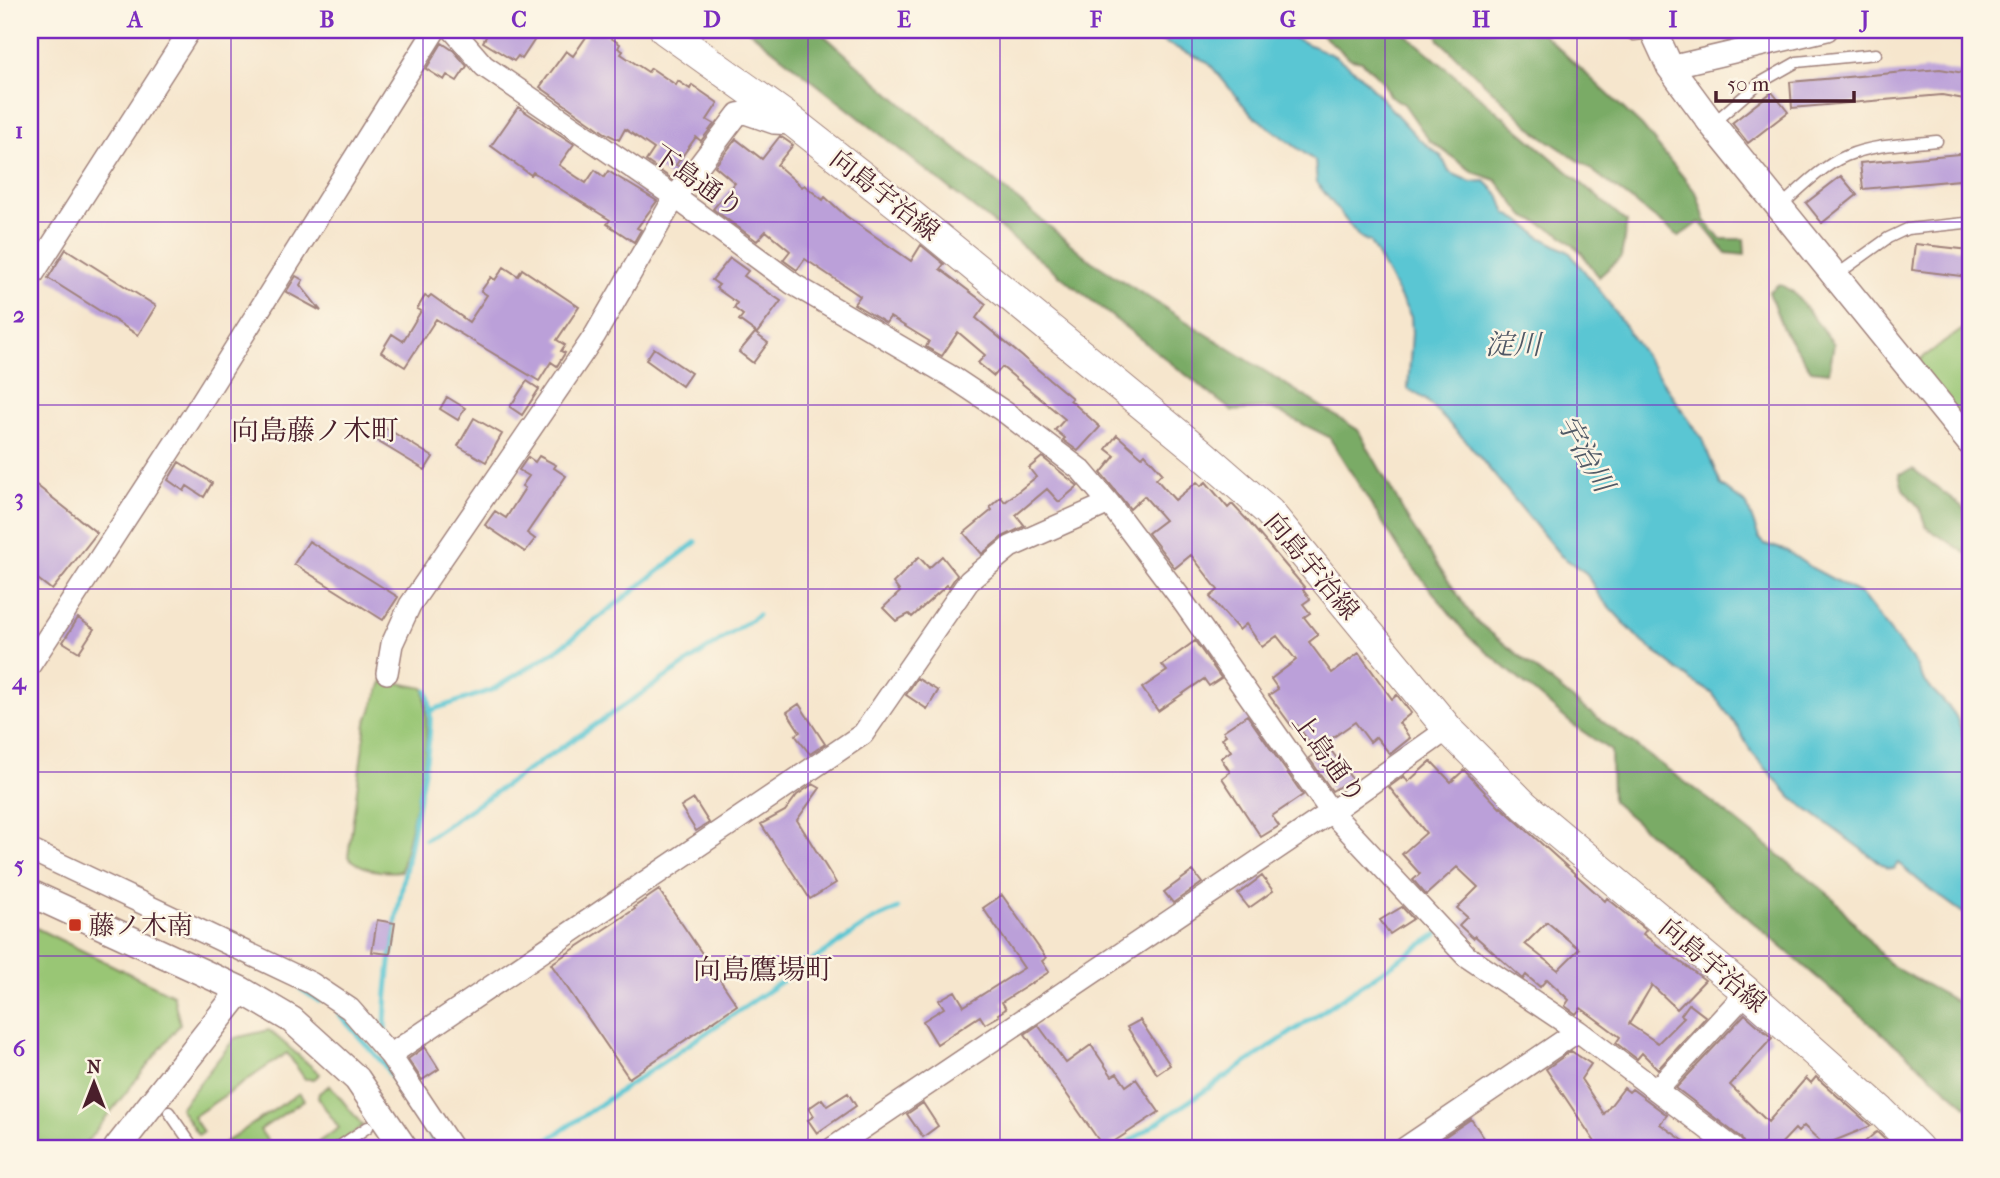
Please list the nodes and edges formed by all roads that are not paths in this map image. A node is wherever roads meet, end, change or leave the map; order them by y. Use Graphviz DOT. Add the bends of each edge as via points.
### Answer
graph roads {
  1 [pos="190,30"];
  2 [pos="435,30"];
  3 [pos="453,30"];
  4 [pos="665,30"];
  5 [pos="1623,30"];
  6 [pos="1827,30"];
  7 [pos="1653,31"];
  8 [pos="1875,54"];
  9 [pos="1670,67"];
  10 [pos="795,124"];
  11 [pos="1712,124"];
  12 [pos="1937,141"];
  13 [pos="675,197"];
  14 [pos="1779,208"];
  15 [pos="1965,223"];
  16 [pos="1835,276"];
  17 [pos="30,279"];
  18 [pos="924,361"];
  19 [pos="1970,442"];
  20 [pos="1109,503"];
  21 [pos="30,665"];
  22 [pos="387,673"];
  23 [pos="1448,729"];
  24 [pos="1331,812"];
  25 [pos="30,850"];
  26 [pos="30,892"];
  27 [pos="241,990"];
  28 [pos="1746,992"];
  29 [pos="1578,1031"];
  30 [pos="390,1055"];
  31 [pos="1656,1090"];
  32 [pos="169,1112"];
  33 [pos="368,1127"];
  34 [pos="117,1148"];
  35 [pos="194,1148"];
  36 [pos="337,1148"];
  37 [pos="404,1148"];
  38 [pos="452,1148"];
  39 [pos="833,1148"];
  40 [pos="1405,1148"];
  41 [pos="1733,1148"];
  42 [pos="1918,1148"];
  1 -- 17 [label="street"];
  2 -- 21 [label="street"];
  3 -- 13 [label="street, 下島通り" via="484,66"];
  4 -- 10 [label="main road, 向島宇治線"];
  5 -- 7 [label="lane" via="1634,35"];
  6 -- 9 [label="street"];
  7 -- 9 [label="street"];
  8 -- 11 [label="lane" via="1797,62 1758,84"];
  9 -- 11 [label="street"];
  10 -- 13 [label="street" via="738,114"];
  10 -- 23 [label="main road, 向島宇治線" via="1001,286 1269,512"];
  11 -- 14 [label="street"];
  12 -- 14 [label="lane" via="1870,148 1844,156"];
  13 -- 18 [label="street, 下島通り" via="793,284"];
  13 -- 22 [label="street" via="595,335 410,605 392,644"];
  14 -- 16 [label="street"];
  15 -- 16 [label="lane" via="1906,229"];
  16 -- 19 [label="street"];
  18 -- 20 [label="street, 上島通り" via="1006,413 1081,470"];
  20 -- 24 [label="street, 上島通り"];
  20 -- 30 [label="street" via="1010,547 969,581 863,734"];
  23 -- 24 [label="street"];
  23 -- 28 [label="main road, 向島宇治線" via="1525,806"];
  24 -- 29 [label="street, 上島通り" via="1466,956"];
  24 -- 39 [label="street"];
  25 -- 30 [label="street" via="311,984 350,1009"];
  26 -- 27 [label="street"];
  27 -- 34 [label="street"];
  27 -- 37 [label="street" via="292,1020 357,1079"];
  28 -- 31 [label="street"];
  28 -- 42 [label="main road, 向島宇治線"];
  29 -- 31 [label="street, 上島通り"];
  29 -- 40 [label="street"];
  30 -- 38 [label="street"];
  31 -- 41 [label="street, 上島通り"];
  32 -- 35 [label="lane"];
  33 -- 36 [label="lane"];
}
